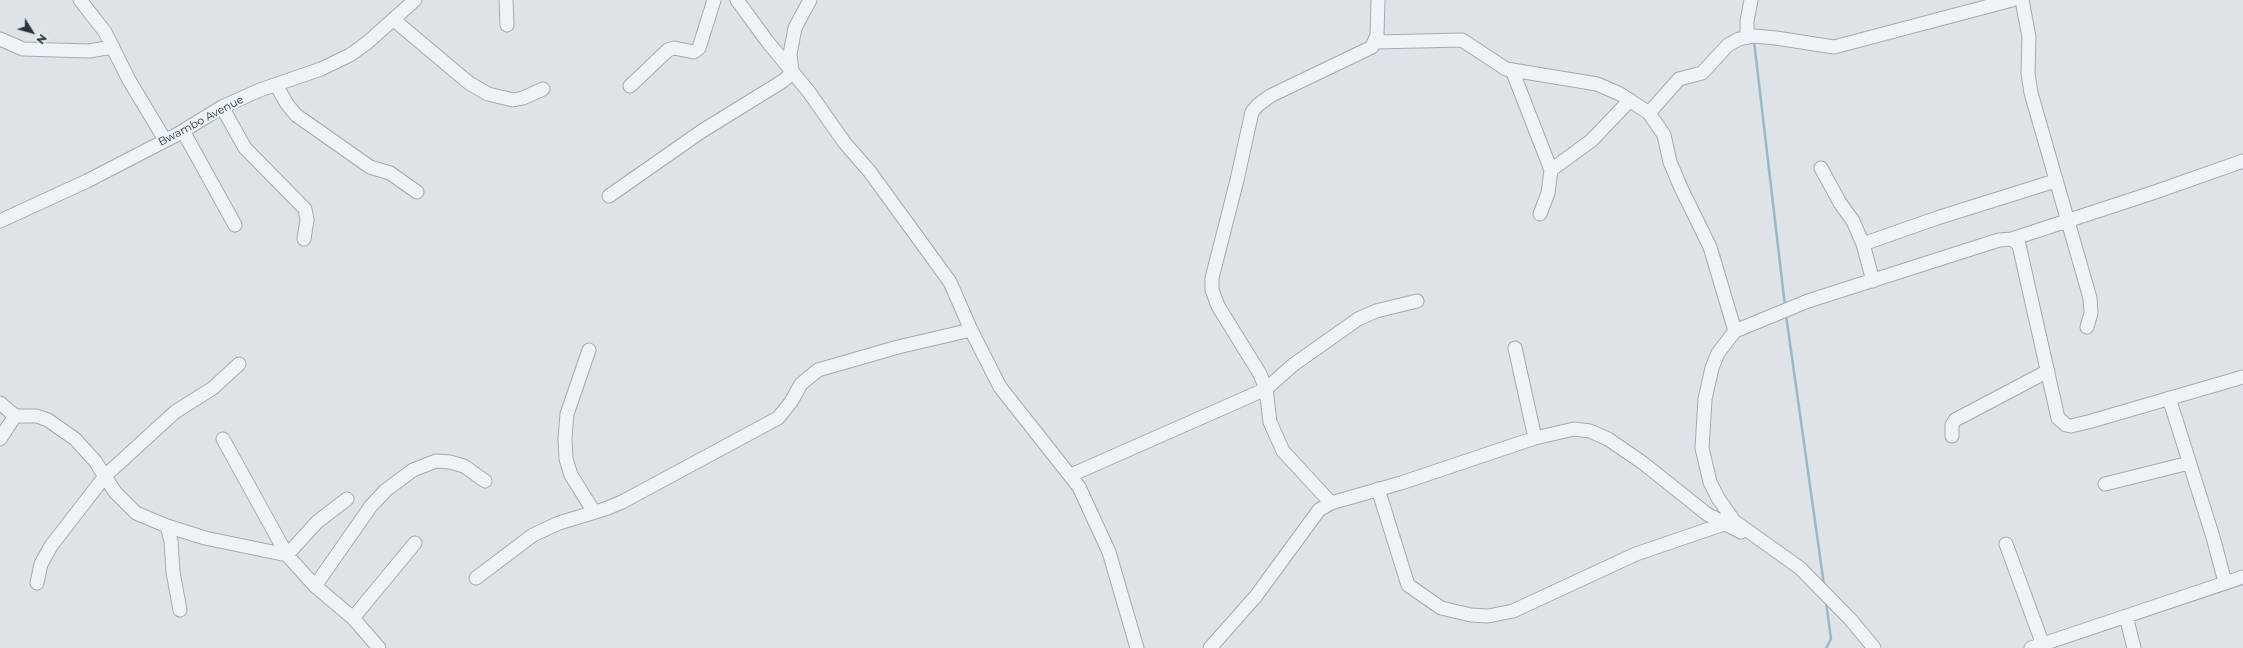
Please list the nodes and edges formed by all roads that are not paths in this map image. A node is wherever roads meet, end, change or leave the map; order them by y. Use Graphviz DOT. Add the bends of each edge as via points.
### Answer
graph roads {
  1 [pos="80,0"];
  2 [pos="415,0"];
  3 [pos="506,0"];
  4 [pos="714,0"];
  5 [pos="737,0"];
  6 [pos="810,0"];
  7 [pos="1378,0"];
  8 [pos="1751,0"];
  9 [pos="2012,0"];
  10 [pos="2022,0"];
  11 [pos="394,20"];
  12 [pos="507,25"];
  13 [pos="1747,36"];
  14 [pos="0,39"];
  15 [pos="1376,42"];
  16 [pos="113,47"];
  17 [pos="1512,70"];
  18 [pos="792,72"];
  19 [pos="276,85"];
  20 [pos="630,86"];
  21 [pos="543,89"];
  22 [pos="1630,100"];
  23 [pos="222,107"];
  24 [pos="1649,113"];
  25 [pos="183,131"];
  26 [pos="165,140"];
  27 [pos="2243,161"];
  28 [pos="1821,168"];
  29 [pos="1551,170"];
  30 [pos="2055,181"];
  31 [pos="417,192"];
  32 [pos="609,196"];
  33 [pos="1540,214"];
  34 [pos="0,220"];
  35 [pos="2067,220"];
  36 [pos="236,225"];
  37 [pos="304,239"];
  38 [pos="2012,239"];
  39 [pos="1863,244"];
  40 [pos="1873,282"];
  41 [pos="1417,301"];
  42 [pos="2087,327"];
  43 [pos="971,330"];
  44 [pos="1735,331"];
  45 [pos="1516,348"];
  46 [pos="589,350"];
  47 [pos="239,364"];
  48 [pos="2048,371"];
  49 [pos="2243,376"];
  50 [pos="1266,389"];
  51 [pos="2169,398"];
  52 [pos="0,403"];
  53 [pos="15,416"];
  54 [pos="1952,436"];
  55 [pos="1535,438"];
  56 [pos="0,439"];
  57 [pos="223,440"];
  58 [pos="2189,463"];
  59 [pos="1071,475"];
  60 [pos="105,476"];
  61 [pos="485,481"];
  62 [pos="2105,484"];
  63 [pos="1378,489"];
  64 [pos="347,499"];
  65 [pos="1331,503"];
  66 [pos="594,512"];
  67 [pos="1724,524"];
  68 [pos="167,526"];
  69 [pos="1756,536"];
  70 [pos="415,543"];
  71 [pos="2006,544"];
  72 [pos="287,555"];
  73 [pos="2243,577"];
  74 [pos="476,578"];
  75 [pos="2225,582"];
  76 [pos="37,584"];
  77 [pos="315,586"];
  78 [pos="180,610"];
  79 [pos="2126,616"];
  80 [pos="354,618"];
  81 [pos="2037,647"];
  82 [pos="379,648"];
  83 [pos="1137,648"];
  84 [pos="1210,648"];
  85 [pos="1874,648"];
  86 [pos="2134,648"];
  1 -- 16 [label="street" via="105,32"];
  2 -- 11 [label="street, Bwambo Avenue"];
  3 -- 12 [label="street"];
  4 -- 20 [label="street" via="698,48 694,52 674,48 668,50"];
  5 -- 18 [label="street"];
  6 -- 18 [label="street" via="794,28 790,54"];
  7 -- 15 [label="street"];
  8 -- 13 [label="street"];
  9 -- 13 [label="street" via="1834,47"];
  10 -- 30 [label="street" via="2029,37 2028,73 2031,92"];
  11 -- 19 [label="street, Bwambo Avenue" via="350,55 321,69"];
  11 -- 21 [label="street" via="469,83 488,94 513,100"];
  13 -- 24 [label="street" via="1728,45 1702,73 1679,79"];
  14 -- 16 [label="street" via="23,49 89,51"];
  15 -- 17 [label="street" via="1462,40 1498,64"];
  15 -- 50 [label="street" via="1359,55 1270,96 1252,112 1249,121 1237,180 1214,266 1212,290 1218,306 1260,374"];
  16 -- 26 [label="street" via="129,80"];
  17 -- 22 [label="street" via="1596,84"];
  17 -- 29 [label="street"];
  18 -- 32 [label="street" via="783,81 702,131"];
  18 -- 43 [label="street" via="870,172 950,282"];
  19 -- 23 [label="street, Bwambo Avenue"];
  19 -- 31 [label="street" via="296,115 370,167 394,175"];
  22 -- 24 [label="street"];
  22 -- 29 [label="street" via="1599,133"];
  23 -- 25 [label="street, Bwambo Avenue"];
  23 -- 37 [label="street" via="245,148 305,209 307,220"];
  24 -- 44 [label="street" via="1664,135 1670,162 1680,188 1710,247"];
  25 -- 26 [label="street, Bwambo Avenue"];
  25 -- 36 [label="street"];
  26 -- 34 [label="street, Bwambo Avenue" via="87,181"];
  27 -- 35 [label="street"];
  28 -- 39 [label="street" via="1853,221"];
  29 -- 33 [label="street" via="1548,193"];
  30 -- 35 [label="street"];
  30 -- 39 [label="street"];
  35 -- 38 [label="street"];
  35 -- 42 [label="street" via="2090,298 2091,313"];
  38 -- 40 [label="street" via="1998,240"];
  38 -- 48 [label="street" via="2019,245"];
  39 -- 40 [label="street"];
  40 -- 44 [label="street" via="1785,309"];
  41 -- 50 [label="street" via="1376,311 1358,319 1293,365"];
  43 -- 59 [label="street" via="1000,387"];
  43 -- 66 [label="street" via="818,370 801,384 778,418 622,502"];
  44 -- 69 [label="street" via="1718,353 1712,368 1705,399 1702,448 1710,482 1718,498 1734,521"];
  45 -- 55 [label="street"];
  46 -- 66 [label="street" via="567,414 565,438 566,459 571,475"];
  47 -- 60 [label="street" via="213,388 175,412"];
  48 -- 51 [label="street" via="2058,418 2066,425 2088,422"];
  48 -- 54 [label="street" via="1955,420 1952,425"];
  49 -- 51 [label="street"];
  50 -- 59 [label="street"];
  50 -- 65 [label="street" via="1270,422 1283,451"];
  51 -- 58 [label="street"];
  52 -- 53 [label="street"];
  53 -- 56 [label="street"];
  53 -- 60 [label="street" via="37,416 48,420 75,439"];
  55 -- 63 [label="street"];
  55 -- 67 [label="street" via="1574,429 1590,431 1608,439"];
  57 -- 72 [label="street"];
  58 -- 62 [label="street"];
  58 -- 75 [label="street"];
  59 -- 83 [label="street" via="1109,552"];
  60 -- 68 [label="street" via="115,492 136,513"];
  60 -- 76 [label="street" via="51,546 41,564"];
  61 -- 77 [label="street" via="464,466 450,462 436,461 413,470 386,490 371,506"];
  63 -- 65 [label="street"];
  63 -- 67 [label="street" via="1408,585 1441,608 1471,615 1488,616 1509,612 1636,554"];
  64 -- 72 [label="street" via="317,522"];
  65 -- 84 [label="street" via="1313,515 1256,596"];
  66 -- 74 [label="street" via="559,523 533,535"];
  67 -- 69 [label="street"];
  68 -- 72 [label="street" via="244,547"];
  68 -- 78 [label="street"];
  69 -- 85 [label="street" via="1800,568 1851,620"];
  70 -- 80 [label="street"];
  71 -- 81 [label="street"];
  72 -- 77 [label="street"];
  73 -- 75 [label="street"];
  75 -- 79 [label="street"];
  77 -- 80 [label="street"];
  79 -- 81 [label="street"];
  79 -- 86 [label="street"];
  80 -- 82 [label="street"];
}
